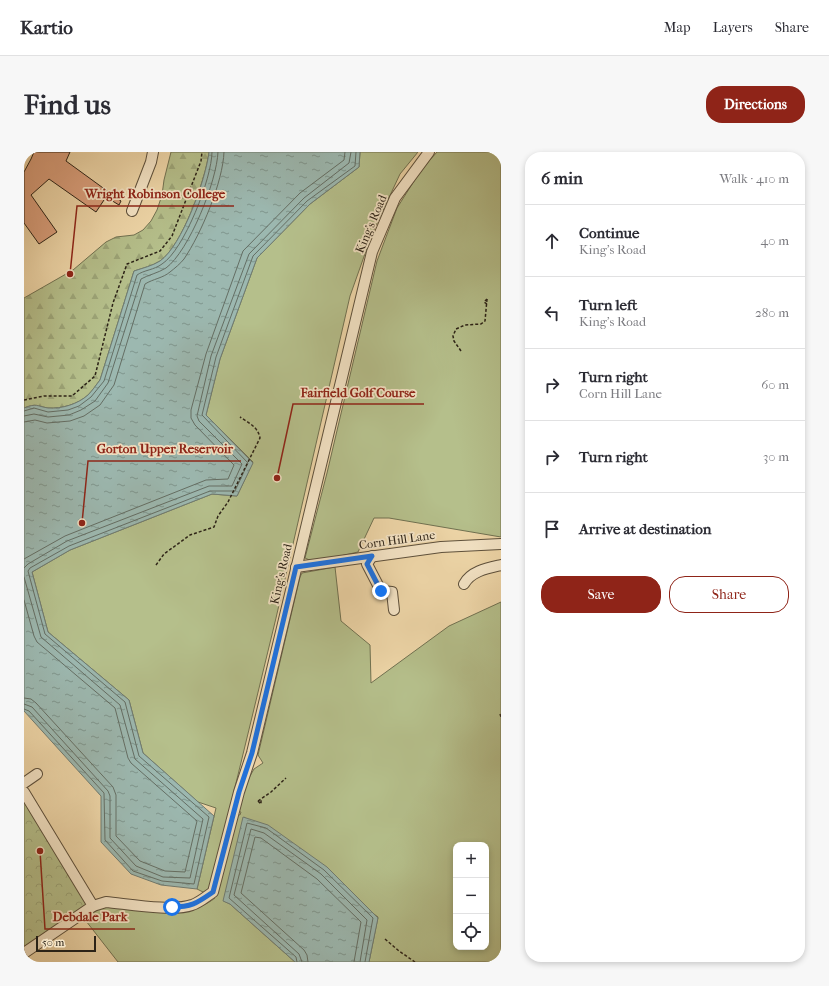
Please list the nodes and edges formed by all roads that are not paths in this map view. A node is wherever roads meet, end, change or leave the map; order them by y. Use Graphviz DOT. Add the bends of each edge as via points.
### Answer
graph roads {
  1 [pos="153,152"];
  2 [pos="429,152"];
  3 [pos="132,211"];
  4 [pos="501,544"];
  5 [pos="372,556"];
  6 [pos="501,565"];
  7 [pos="296,567"];
  8 [pos="464,584"];
  9 [pos="394,610"];
  10 [pos="37,774"];
  11 [pos="24,783"];
  12 [pos="24,792"];
  13 [pos="93,906"];
  14 [pos="24,953"];
  1 -- 3 [label="street"];
  2 -- 7 [label="street, King's Road" via="395,198 372,252"];
  4 -- 5 [label="street, Corn Hill Lane" via="442,547"];
  5 -- 7 [label="street, Corn Hill Lane"];
  5 -- 9 [label="street" via="367,564 381,591 392,592"];
  6 -- 8 [label="street" via="471,576"];
  7 -- 13 [label="street, King's Road" via="252,753 213,892 193,905 182,907 106,902"];
  10 -- 11 [label="street"];
  12 -- 13 [label="street"];
  13 -- 14 [label="street"];
}
